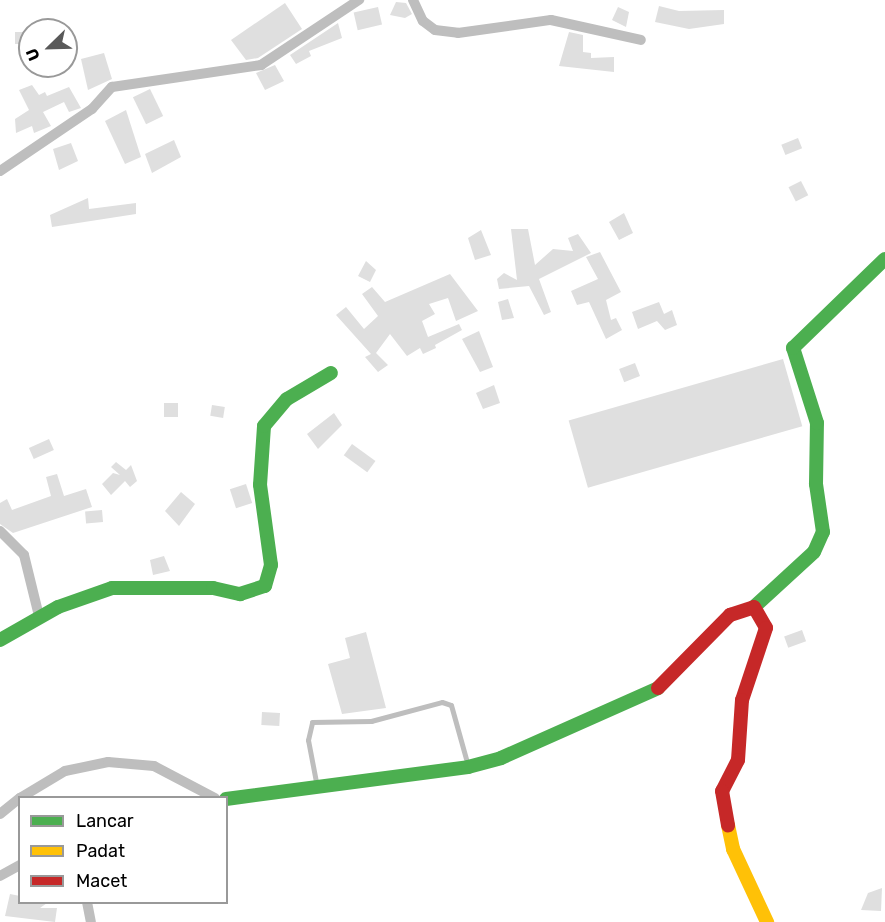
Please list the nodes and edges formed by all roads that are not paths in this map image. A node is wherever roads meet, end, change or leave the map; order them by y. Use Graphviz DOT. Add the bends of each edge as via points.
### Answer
graph roads {
  1 [pos="359,0"];
  2 [pos="413,0"];
  3 [pos="641,40"];
  4 [pos="0,171"];
  5 [pos="885,259"];
  6 [pos="331,373"];
  7 [pos="0,531"];
  8 [pos="754,607"];
  9 [pos="39,616"];
  10 [pos="0,640"];
  11 [pos="468,767"];
  12 [pos="317,788"];
  13 [pos="23,796"];
  14 [pos="210,796"];
  15 [pos="228,799"];
  16 [pos="18,800"];
  17 [pos="0,814"];
  18 [pos="18,866"];
  19 [pos="0,876"];
  20 [pos="87,904"];
  21 [pos="91,922"];
  22 [pos="767,922"];
  1 -- 4 [label="street" via="261,65 112,87 92,109"];
  2 -- 3 [label="street" via="423,21 435,30 458,33 551,20"];
  5 -- 8 [label="street" via="793,348 816,423 816,484 823,532 814,552"];
  6 -- 9 [label="street" via="287,399 264,426 260,485 271,565 265,586 240,594 213,588 129,585 84,596"];
  7 -- 9 [label="street" via="24,555"];
  8 -- 11 [label="street" via="730,615 656,690 632,704"];
  8 -- 22 [label="street" via="766,628 742,700 738,760 722,791 733,849"];
  9 -- 10 [label="street"];
  11 -- 12 [label="street"];
  11 -- 12 [label="lane" via="451,705 442,702 371,721 312,722 309,740"];
  12 -- 15 [label="street"];
  13 -- 14 [label="street" via="65,771 108,762 154,766"];
  16 -- 17 [label="street"];
  18 -- 19 [label="street"];
  20 -- 21 [label="street"];
}
